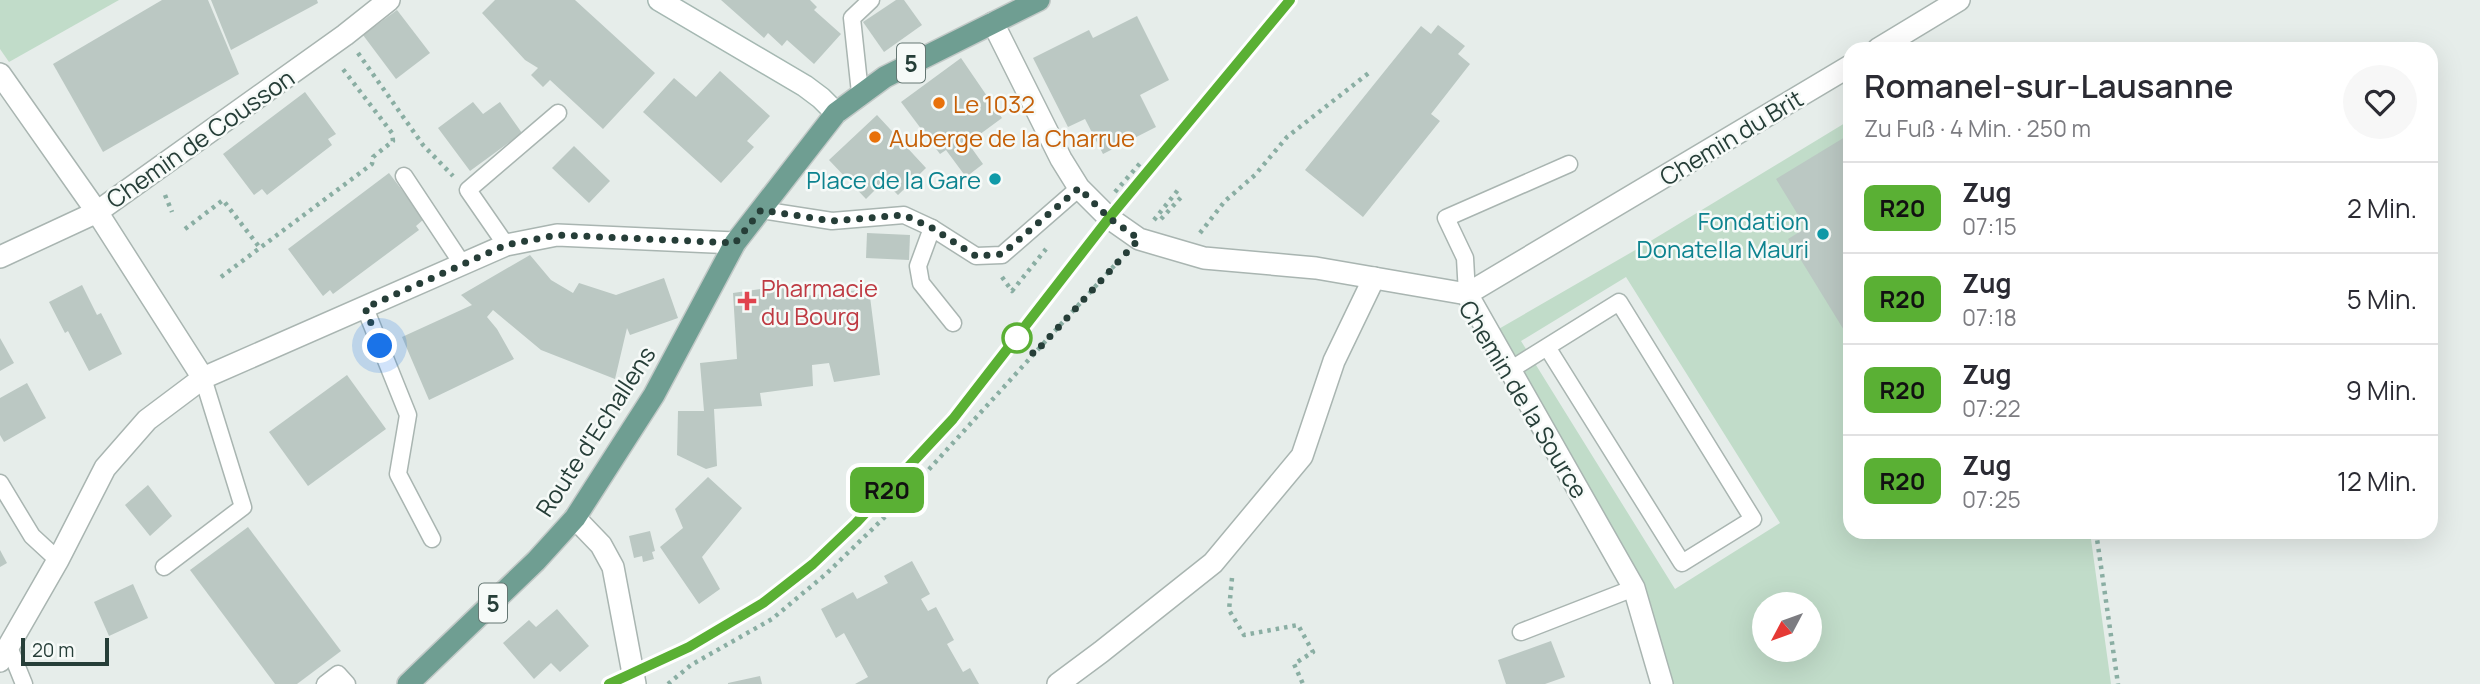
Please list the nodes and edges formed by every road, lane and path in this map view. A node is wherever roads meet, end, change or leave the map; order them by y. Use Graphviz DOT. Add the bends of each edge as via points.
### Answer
graph roads {
  1 [pos="389,0"];
  2 [pos="659,0"];
  3 [pos="871,0"];
  4 [pos="1035,1"];
  5 [pos="1947,3"];
  6 [pos="993,23"];
  7 [pos="345,35"];
  8 [pos="1888,42"];
  9 [pos="326,48"];
  10 [pos="1843,70"];
  11 [pos="1370,72"];
  12 [pos="0,74"];
  13 [pos="860,93"];
  14 [pos="558,113"];
  15 [pos="836,113"];
  16 [pos="1142,161"];
  17 [pos="1569,164"];
  18 [pos="404,176"];
  19 [pos="1079,188"];
  20 [pos="468,190"];
  21 [pos="1178,190"];
  22 [pos="1184,194"];
  23 [pos="761,210"];
  24 [pos="1100,210"];
  25 [pos="97,212"];
  26 [pos="932,228"];
  27 [pos="185,229"];
  28 [pos="1139,231"];
  29 [pos="735,243"];
  30 [pos="506,245"];
  31 [pos="260,248"];
  32 [pos="1185,253"];
  33 [pos="0,257"];
  34 [pos="463,265"];
  35 [pos="221,277"];
  36 [pos="1374,278"];
  37 [pos="1467,294"];
  38 [pos="365,308"];
  39 [pos="953,323"];
  40 [pos="1547,347"];
  41 [pos="1510,370"];
  42 [pos="203,378"];
  43 [pos="0,483"];
  44 [pos="575,518"];
  45 [pos="432,539"];
  46 [pos="2097,539"];
  47 [pos="1223,551"];
  48 [pos="58,560"];
  49 [pos="164,567"];
  50 [pos="1634,589"];
  51 [pos="1521,632"];
  52 [pos="5,654"];
  53 [pos="24,684"];
  54 [pos="325,684"];
  55 [pos="347,684"];
  56 [pos="408,684"];
  57 [pos="635,684"];
  58 [pos="668,684"];
  59 [pos="1058,684"];
  60 [pos="1303,684"];
  61 [pos="1662,684"];
  62 [pos="2118,684"];
  1 -- 7 [label="street, Chemin de Cousson"];
  2 -- 15 [label="street" via="805,86"];
  3 -- 13 [label="lane" via="852,18"];
  4 -- 6 [label="main road, 5"];
  5 -- 8 [label="street"];
  6 -- 13 [label="main road, 5"];
  6 -- 19 [label="street"];
  7 -- 9 [label="street, Chemin de Cousson"];
  7 -- 20 [label="path" via="423,145"];
  9 -- 25 [label="street, Chemin de Cousson"];
  9 -- 31 [label="path" via="392,133 393,141 373,157 372,164"];
  10 -- 37 [label="street, Chemin du Brit"];
  11 -- 32 [label="path" via="1287,137 1225,201"];
  12 -- 25 [label="street"];
  13 -- 15 [label="main road, 5"];
  14 -- 20 [label="lane"];
  15 -- 23 [label="main road, Route d'Echallens / 5"];
  16 -- 24 [label="path"];
  17 -- 37 [label="lane" via="1446,218 1465,258"];
  18 -- 34 [label="lane"];
  19 -- 24 [label="street"];
  19 -- 26 [label="lane" via="1002,254 976,256"];
  20 -- 30 [label="lane"];
  21 -- 28 [label="path"];
  22 -- 28 [label="path"];
  23 -- 26 [label="lane" via="832,221 904,215"];
  23 -- 29 [label="main road, Route d'Echallens / 5"];
  24 -- 28 [label="street"];
  25 -- 33 [label="street, Chemin de Cousson"];
  25 -- 42 [label="street"];
  26 -- 39 [label="lane" via="918,266 921,283"];
  27 -- 31 [label="path" via="223,200"];
  28 -- 32 [label="street, Chemin de la Source"];
  28 -- 58 [label="path" via="892,510 826,574 772,619 691,665"];
  29 -- 30 [label="street" via="557,235"];
  29 -- 44 [label="main road, Route d'Echallens / 5" via="654,395"];
  30 -- 34 [label="street"];
  31 -- 35 [label="path"];
  32 -- 36 [label="street, Chemin de la Source"];
  34 -- 38 [label="street"];
  36 -- 37 [label="street, Chemin de la Source"];
  36 -- 47 [label="street" via="1334,361 1302,456"];
  37 -- 41 [label="street, Chemin de la Source"];
  38 -- 42 [label="street"];
  38 -- 45 [label="lane" via="408,415 398,474"];
  40 -- 40 [label="lane" via="1619,302 1753,519 1682,563"];
  40 -- 41 [label="lane"];
  41 -- 50 [label="street, Chemin de la Source"];
  42 -- 48 [label="street" via="148,420 106,468"];
  42 -- 49 [label="lane" via="243,507"];
  43 -- 48 [label="lane" via="32,536"];
  44 -- 56 [label="main road, Route d'Echallens / 5"];
  44 -- 57 [label="street" via="601,545 613,567"];
  46 -- 62 [label="path"];
  47 -- 59 [label="street"];
  47 -- 60 [label="path" via="1233,567 1229,610 1244,635 1298,625 1313,652 1294,664"];
  48 -- 52 [label="street"];
  50 -- 51 [label="lane"];
  50 -- 61 [label="street, Chemin de la Source"];
  52 -- 53 [label="lane"];
  54 -- 55 [label="lane" via="338,674"];
}
